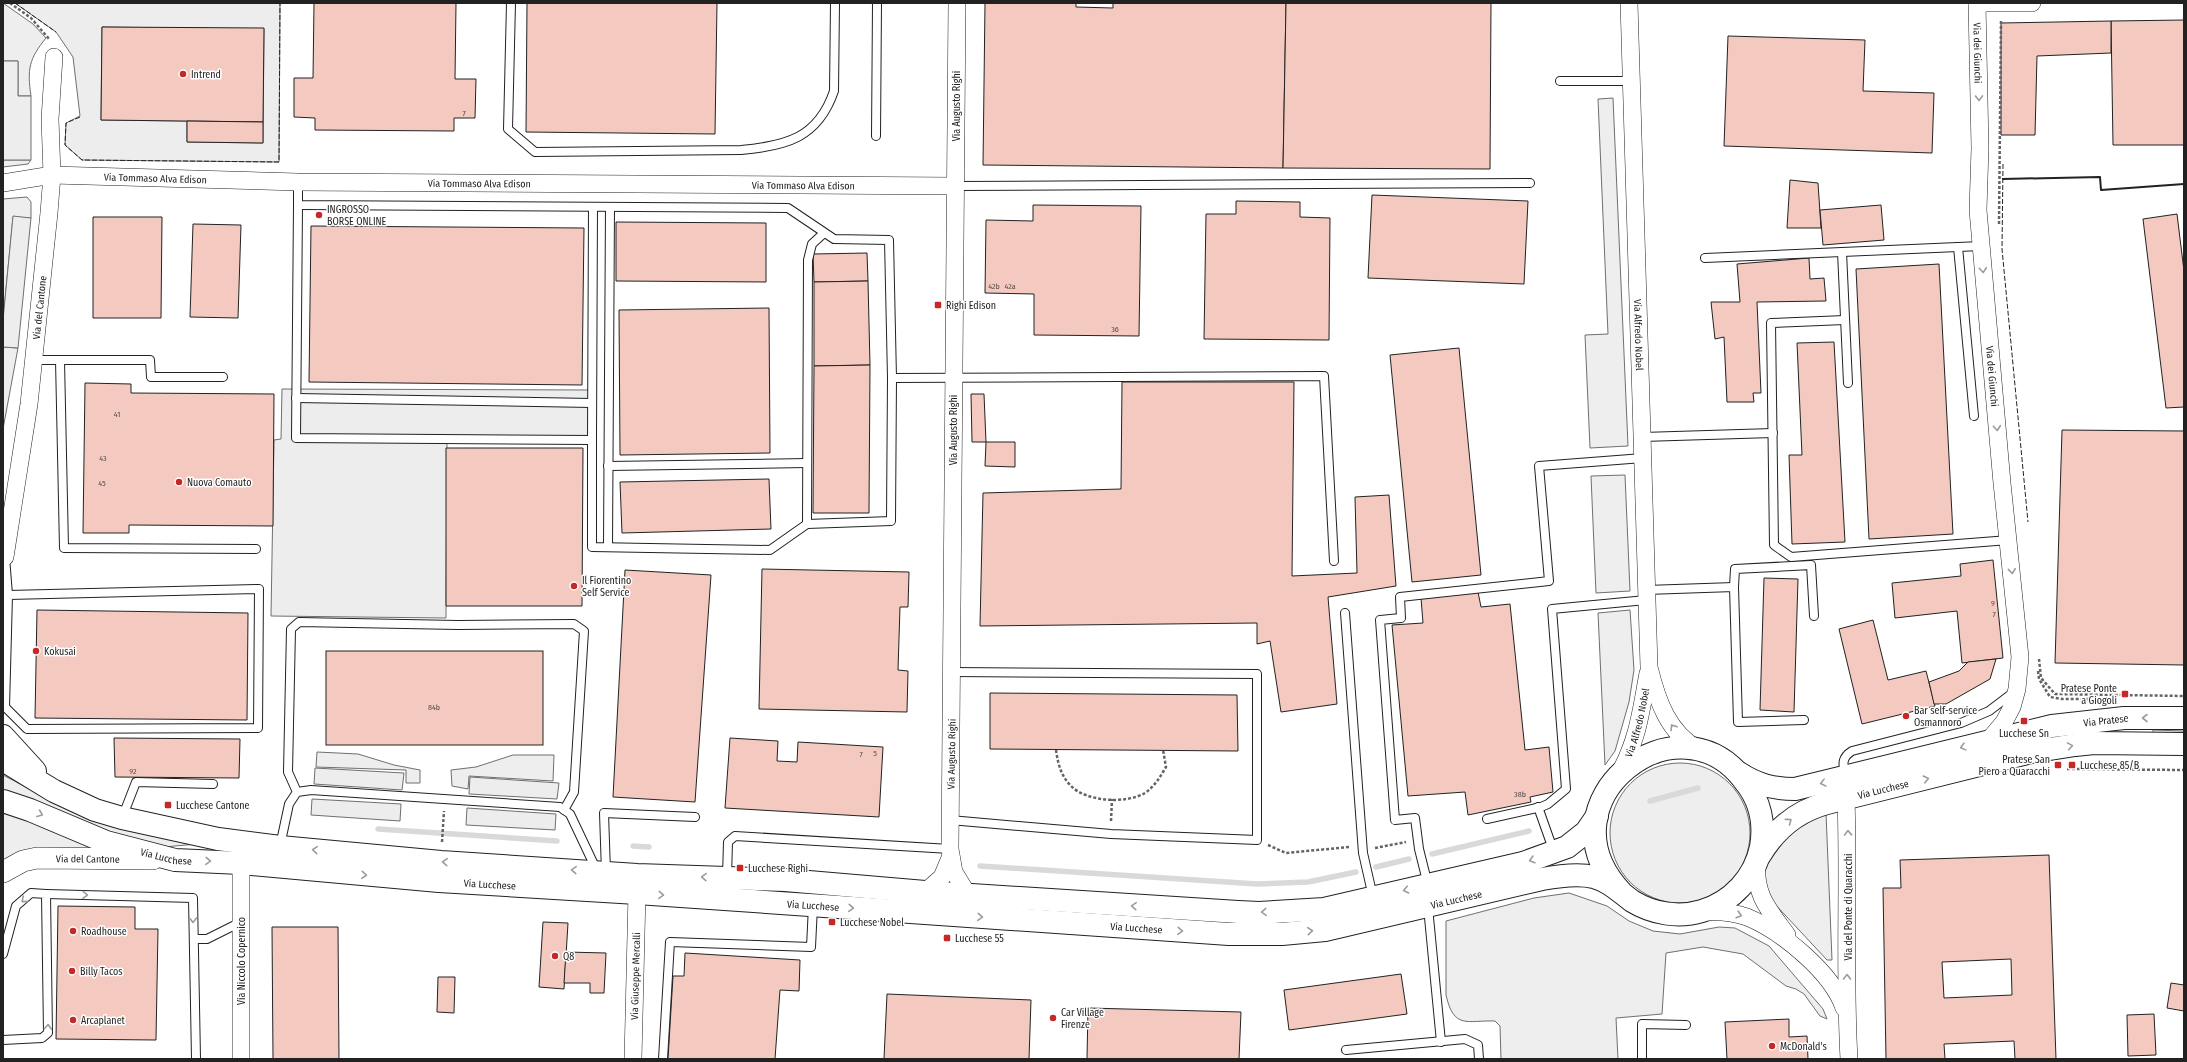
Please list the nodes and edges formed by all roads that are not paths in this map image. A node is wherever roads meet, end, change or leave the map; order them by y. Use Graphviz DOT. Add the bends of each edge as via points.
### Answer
graph roads {
  1 [pos="511,3"];
  2 [pos="834,3"];
  3 [pos="877,3"];
  4 [pos="957,3"];
  5 [pos="1629,3"];
  6 [pos="1977,3"];
  7 [pos="2032,3"];
  8 [pos="2001,4"];
  9 [pos="54,57"];
  10 [pos="1560,81"];
  11 [pos="1631,81"];
  12 [pos="876,136"];
  13 [pos="52,175"];
  14 [pos="298,182"];
  15 [pos="3,183"];
  16 [pos="1530,183"];
  17 [pos="956,186"];
  18 [pos="298,204"];
  19 [pos="593,207"];
  20 [pos="610,207"];
  21 [pos="824,233"];
  22 [pos="1981,246"];
  23 [pos="1958,247"];
  24 [pos="1842,252"];
  25 [pos="1706,258"];
  26 [pos="1845,320"];
  27 [pos="34,360"];
  28 [pos="60,360"];
  29 [pos="223,377"];
  30 [pos="892,378"];
  31 [pos="954,378"];
  32 [pos="1848,382"];
  33 [pos="296,398"];
  34 [pos="592,403"];
  35 [pos="1974,416"];
  36 [pos="1773,434"];
  37 [pos="1642,437"];
  38 [pos="592,440"];
  39 [pos="1643,458"];
  40 [pos="807,462"];
  41 [pos="608,466"];
  42 [pos="807,524"];
  43 [pos="2009,540"];
  44 [pos="608,547"];
  45 [pos="256,549"];
  46 [pos="5,557"];
  47 [pos="1334,561"];
  48 [pos="1734,587"];
  49 [pos="8,595"];
  50 [pos="1646,595"];
  51 [pos="1345,613"];
  52 [pos="1814,616"];
  53 [pos="1649,667"];
  54 [pos="951,672"];
  55 [pos="2018,689"];
  56 [pos="2184,718"];
  57 [pos="1804,720"];
  58 [pos="2028,731"];
  59 [pos="3,736"];
  60 [pos="1988,741"];
  61 [pos="2184,744"];
  62 [pos="1703,752"];
  63 [pos="3,760"];
  64 [pos="1735,770"];
  65 [pos="1619,774"];
  66 [pos="213,784"];
  67 [pos="1846,788"];
  68 [pos="54,791"];
  69 [pos="298,792"];
  70 [pos="3,801"];
  71 [pos="1538,807"];
  72 [pos="564,810"];
  73 [pos="1597,816"];
  74 [pos="695,817"];
  75 [pos="122,818"];
  76 [pos="1488,819"];
  77 [pos="950,820"];
  78 [pos="280,847"];
  79 [pos="950,853"];
  80 [pos="1555,853"];
  81 [pos="175,860"];
  82 [pos="1756,862"];
  83 [pos="241,863"];
  84 [pos="3,872"];
  85 [pos="602,872"];
  86 [pos="727,878"];
  87 [pos="1427,888"];
  88 [pos="925,892"];
  89 [pos="1371,892"];
  90 [pos="637,893"];
  91 [pos="1622,893"];
  92 [pos="46,894"];
  93 [pos="968,895"];
  94 [pos="813,905"];
  95 [pos="1701,912"];
  96 [pos="241,922"];
  97 [pos="194,939"];
  98 [pos="1799,952"];
  99 [pos="3,954"];
  100 [pos="1846,1016"];
  101 [pos="1686,1025"];
  102 [pos="3,1040"];
  103 [pos="1441,1042"];
  104 [pos="1346,1050"];
  105 [pos="196,1059"];
  106 [pos="241,1059"];
  107 [pos="633,1059"];
  108 [pos="663,1059"];
  109 [pos="1479,1059"];
  110 [pos="1642,1059"];
  111 [pos="1849,1059"];
  1 -- 2 [label="lane" via="508,129 535,152 741,150 763,148 803,135 819,122 834,91"];
  3 -- 12 [label="lane"];
  4 -- 17 [label="street, Via Augusto Righi"];
  5 -- 11 [label="street, Via Alfredo Nobel"];
  6 -- 8 [label="street"];
  6 -- 22 [label="street, Via dei Giunchi, one-way" via="1980,148 1978,210"];
  7 -- 8 [label="street"];
  9 -- 13 [label="street, Via del Cantone" via="50,119"];
  10 -- 11 [label="lane"];
  11 -- 37 [label="street, Via Alfredo Nobel"];
  13 -- 14 [label="street, Via Tommaso Alva Edison"];
  13 -- 15 [label="street, Via Tommaso Alva Edison"];
  13 -- 27 [label="street, Via del Cantone"];
  14 -- 17 [label="street, Via Tommaso Alva Edison"];
  14 -- 18 [label="lane"];
  16 -- 17 [label="lane"];
  17 -- 31 [label="street, Via Augusto Righi"];
  18 -- 19 [label="lane"];
  18 -- 33 [label="lane"];
  19 -- 20 [label="lane"];
  19 -- 34 [label="lane"];
  20 -- 21 [label="lane" via="788,208"];
  20 -- 41 [label="lane"];
  21 -- 30 [label="lane" via="834,239 889,240"];
  21 -- 40 [label="lane" via="812,244 808,260"];
  22 -- 23 [label="lane"];
  22 -- 43 [label="street, Via dei Giunchi, one-way"];
  23 -- 24 [label="lane"];
  23 -- 35 [label="lane"];
  24 -- 25 [label="lane"];
  24 -- 26 [label="lane"];
  26 -- 32 [label="lane"];
  26 -- 36 [label="lane" via="1771,323"];
  27 -- 28 [label="lane"];
  27 -- 46 [label="street, Via del Cantone" via="30,404"];
  28 -- 29 [label="lane" via="150,360 151,377"];
  28 -- 45 [label="lane" via="64,548"];
  30 -- 31 [label="lane"];
  30 -- 42 [label="lane" via="891,521"];
  31 -- 47 [label="lane" via="1324,376"];
  31 -- 54 [label="street, Via Augusto Righi"];
  33 -- 34 [label="lane"];
  33 -- 38 [label="lane" via="296,438"];
  34 -- 38 [label="lane"];
  36 -- 37 [label="lane"];
  36 -- 43 [label="lane" via="1774,545 1791,557"];
  37 -- 39 [label="street, Via Alfredo Nobel"];
  38 -- 44 [label="lane" via="592,547"];
  39 -- 50 [label="street, Via Alfredo Nobel"];
  39 -- 87 [label="lane" via="1538,466 1549,581 1400,597 1401,618 1380,620 1395,820 1415,818"];
  40 -- 41 [label="lane"];
  40 -- 42 [label="lane"];
  41 -- 44 [label="lane"];
  42 -- 44 [label="lane" via="770,550"];
  43 -- 55 [label="street, Via dei Giunchi, one-way" via="2020,657"];
  46 -- 49 [label="lane"];
  48 -- 50 [label="lane"];
  48 -- 52 [label="lane" via="1735,569 1811,565"];
  48 -- 57 [label="lane" via="1738,722"];
  49 -- 49 [label="lane" via="259,589 258,728 27,729 5,707"];
  50 -- 53 [label="street, Via Alfredo Nobel"];
  50 -- 71 [label="lane" via="1552,609 1566,789 1548,804"];
  51 -- 89 [label="lane" via="1362,845"];
  62 -- 53 [label="street, Via Alfredo Nobel, one-way" via="1686,742 1673,727 1656,695"];
  53 -- 65 [label="street, Via Alfredo Nobel" via="1637,735"];
  54 -- 77 [label="street, Via Augusto Righi"];
  54 -- 77 [label="lane" via="1257,674 1257,840 1111,834"];
  55 -- 60 [label="street, Via dei Giunchi" via="2004,722"];
  55 -- 67 [label="lane" via="1989,711 1961,724 1852,751 1845,755 1842,761"];
  56 -- 58 [label="main road, Via Pratese, one-way" via="2078,722"];
  58 -- 60 [label="main road, Via Lucchese"];
  59 -- 68 [label="main road"];
  60 -- 67 [label="main road, Via Lucchese, one-way"];
  67 -- 61 [label="main road, Via Lucchese, one-way" via="2031,752 2094,743"];
  62 -- 64 [label="main road, Via Lucchese" via="1720,759"];
  62 -- 65 [label="main road, Via Lucchese" via="1684,749 1662,750 1634,762"];
  63 -- 68 [label="main road, Via Lucchese"];
  67 -- 64 [label="main road, Via Lucchese, one-way" via="1783,789 1757,783"];
  64 -- 82 [label="main road, Via Lucchese" via="1751,790 1760,812 1762,837"];
  65 -- 73 [label="main road, Via Lucchese" via="1604,795"];
  66 -- 75 [label="lane" via="136,782"];
  82 -- 67 [label="main road, Via Lucchese, one-way" via="1775,833 1798,814"];
  100 -- 67 [label="street, Via del Ponte di Quaracchi, one-way"];
  68 -- 75 [label="main road, Via Lucchese" via="95,810"];
  69 -- 72 [label="lane" via="311,790 560,807"];
  69 -- 72 [label="lane" via="288,772 291,630 299,622 574,624 584,631 584,639 574,792"];
  69 -- 78 [label="lane" via="289,804"];
  70 -- 81 [label="main road, Via Lucchese, one-way" via="106,842"];
  71 -- 76 [label="lane"];
  71 -- 80 [label="lane"];
  72 -- 85 [label="lane" via="570,814"];
  73 -- 80 [label="main road, Via Lucchese" via="1586,832 1574,843"];
  73 -- 91 [label="main road, Via Lucchese" via="1596,839 1600,860"];
  74 -- 85 [label="lane" via="604,813"];
  75 -- 78 [label="main road, Via Lucchese" via="218,839"];
  77 -- 79 [label="street, Via Augusto Righi"];
  85 -- 78 [label="main road, Via Lucchese, one-way" via="441,862"];
  79 -- 86 [label="lane" via="735,836 728,842"];
  79 -- 88 [label="street, Via Augusto Righi" via="942,877"];
  79 -- 93 [label="street, Via Augusto Righi" via="958,881"];
  80 -- 87 [label="main road, Via Lucchese, one-way"];
  81 -- 83 [label="main road, Via Lucchese, one-way"];
  81 -- 84 [label="street, Via del Cantone" via="37,858 24,861"];
  82 -- 95 [label="main road, Via Lucchese" via="1748,878 1736,892 1721,903"];
  82 -- 98 [label="street, Via del Ponte di Quaracchi" via="1757,886 1762,900"];
  83 -- 90 [label="main road, Via Lucchese, one-way" via="439,882"];
  83 -- 96 [label="street, Via Niccolo Copernico"];
  86 -- 85 [label="main road, Via Lucchese, one-way"];
  86 -- 88 [label="main road, Via Lucchese"];
  87 -- 89 [label="main road, Via Lucchese, one-way"];
  87 -- 91 [label="main road, Via Lucchese" via="1565,876 1593,876 1611,884"];
  94 -- 87 [label="main road, Via Lucchese, one-way" via="1229,934 1282,934 1326,930"];
  87 -- 103 [label="lane"];
  88 -- 93 [label="main road, Via Lucchese"];
  89 -- 93 [label="main road, Via Lucchese, one-way" via="1324,908 1259,913"];
  90 -- 94 [label="main road, Via Lucchese, one-way"];
  90 -- 107 [label="street, Via Giuseppe Mercalli"];
  91 -- 95 [label="main road, Via Lucchese" via="1637,904 1660,913 1679,915"];
  92 -- 97 [label="lane, one-way" via="193,898"];
  92 -- 99 [label="lane, one-way" via="31,893 16,906"];
  102 -- 92 [label="lane, one-way" via="42,1038 48,1033"];
  94 -- 108 [label="lane" via="811,947 670,942"];
  95 -- 98 [label="street, Via del Ponte di Quaracchi, one-way" via="1722,911 1747,917 1775,931"];
  96 -- 97 [label="lane" via="207,939"];
  96 -- 106 [label="street, Via Niccolo Copernico"];
  97 -- 105 [label="lane"];
  98 -- 100 [label="street, Via del Ponte di Quaracchi" via="1823,973 1840,997"];
  100 -- 111 [label="street, Via del Ponte di Quaracchi"];
  101 -- 110 [label="lane" via="1642,1024"];
  103 -- 104 [label="lane"];
  103 -- 109 [label="lane" via="1465,1039 1472,1041 1478,1045"];
}
